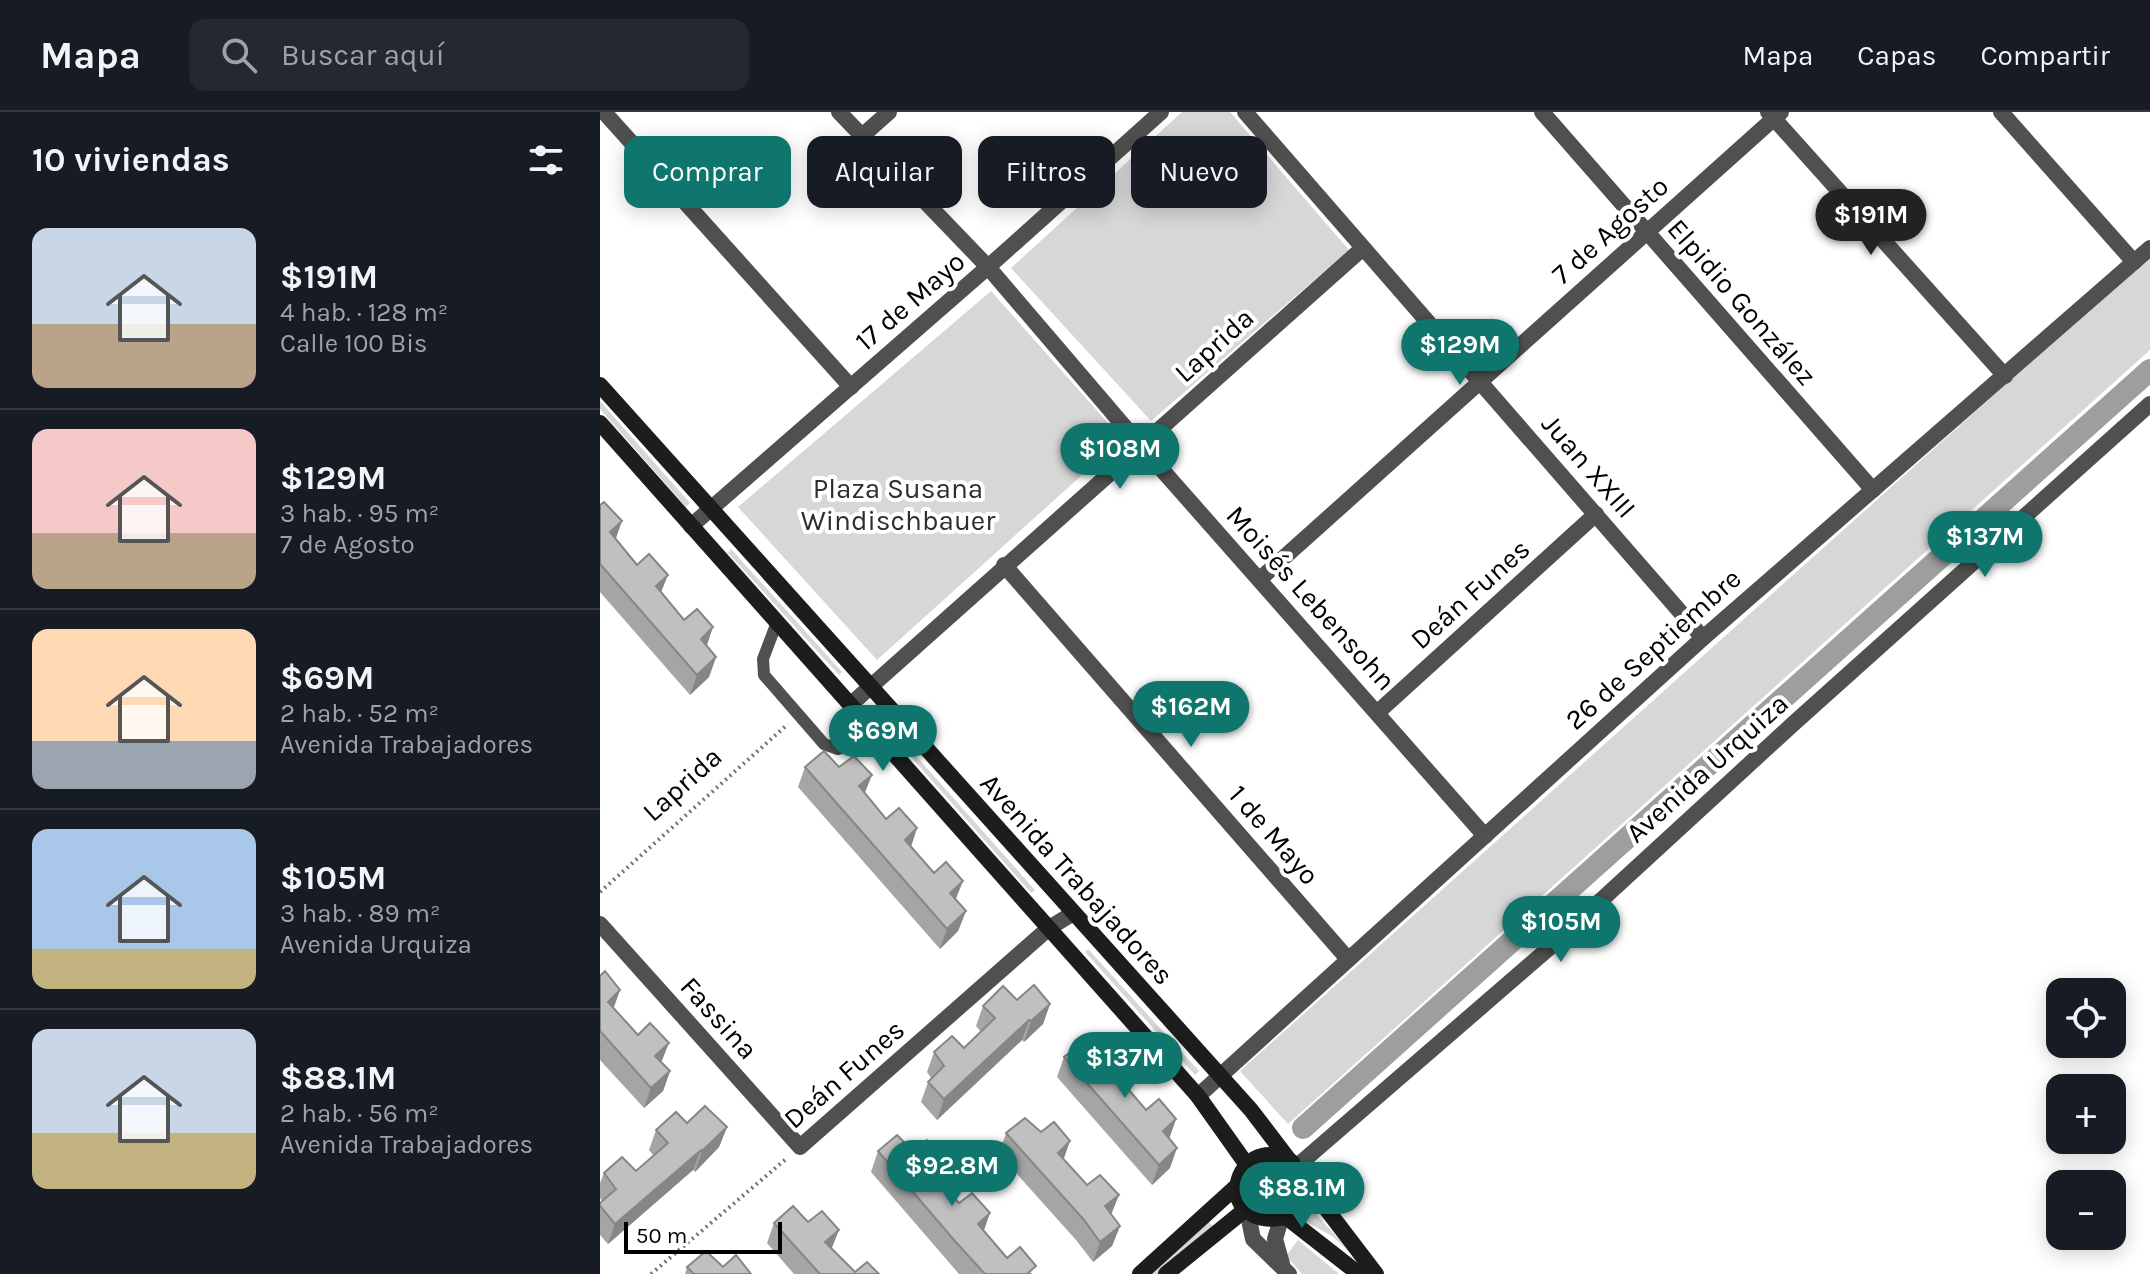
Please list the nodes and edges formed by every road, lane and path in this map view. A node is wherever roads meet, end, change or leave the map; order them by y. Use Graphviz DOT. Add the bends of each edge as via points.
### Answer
graph roads {
  1 [pos="604,112"];
  2 [pos="839,112"];
  3 [pos="889,112"];
  4 [pos="1161,112"];
  5 [pos="1245,112"];
  6 [pos="1542,112"];
  7 [pos="2001,112"];
  8 [pos="1774,114"];
  9 [pos="862,136"];
  10 [pos="931,208"];
  11 [pos="1645,233"];
  12 [pos="1363,248"];
  13 [pos="2150,248"];
  14 [pos="2134,262"];
  15 [pos="988,267"];
  16 [pos="2005,376"];
  17 [pos="1481,380"];
  18 [pos="600,385"];
  19 [pos="851,387"];
  20 [pos="2150,404"];
  21 [pos="600,423"];
  22 [pos="1141,446"];
  23 [pos="1873,490"];
  24 [pos="711,510"];
  25 [pos="1596,514"];
  26 [pos="691,526"];
  27 [pos="1004,565"];
  28 [pos="1260,579"];
  29 [pos="777,622"];
  30 [pos="1703,638"];
  31 [pos="869,687"];
  32 [pos="850,705"];
  33 [pos="1378,712"];
  34 [pos="799,714"];
  35 [pos="879,738"];
  36 [pos="1485,836"];
  37 [pos="600,892"];
  38 [pos="1072,914"];
  39 [pos="600,924"];
  40 [pos="1049,928"];
  41 [pos="1347,958"];
  42 [pos="1219,1075"];
  43 [pos="1198,1096"];
  44 [pos="800,1147"];
  45 [pos="1247,1165"];
  46 [pos="1296,1167"];
  47 [pos="1238,1185"];
  48 [pos="1246,1210"];
  49 [pos="1283,1218"];
  50 [pos="1286,1270"];
  51 [pos="651,1274"];
  52 [pos="1140,1274"];
  53 [pos="1166,1274"];
  54 [pos="1359,1274"];
  55 [pos="1376,1274"];
  1 -- 19 [label="street"];
  2 -- 9 [label="street, Moisés Lebensohn"];
  3 -- 9 [label="street"];
  4 -- 15 [label="street, 17 de Mayo"];
  5 -- 12 [label="street, Juan XXIII"];
  6 -- 11 [label="street, Elpidio González"];
  7 -- 14 [label="street"];
  8 -- 11 [label="street, 7 de Agosto"];
  8 -- 16 [label="street"];
  10 -- 15 [label="street, Moisés Lebensohn"];
  11 -- 17 [label="street, 7 de Agosto"];
  11 -- 23 [label="street, Elpidio González"];
  12 -- 17 [label="street, Juan XXIII"];
  12 -- 22 [label="street, Laprida"];
  13 -- 14 [label="street, 26 de Septiembre"];
  14 -- 16 [label="street, 26 de Septiembre"];
  15 -- 19 [label="street, 17 de Mayo"];
  15 -- 22 [label="street, Moisés Lebensohn"];
  16 -- 23 [label="street, 26 de Septiembre"];
  17 -- 25 [label="street, Juan XXIII"];
  17 -- 28 [label="street, 7 de Agosto"];
  18 -- 24 [label="main road, Avenida Trabajadores"];
  19 -- 24 [label="street, 17 de Mayo"];
  20 -- 46 [label="street, Avenida Urquiza" via="1548,949"];
  21 -- 26 [label="main road, Avenida Trabajadores"];
  22 -- 27 [label="street, Laprida"];
  22 -- 28 [label="street, Moisés Lebensohn"];
  23 -- 30 [label="street, 26 de Septiembre"];
  24 -- 26 [label="street, 17 de Mayo"];
  24 -- 31 [label="main road, Avenida Trabajadores"];
  25 -- 30 [label="street, Juan XXIII"];
  25 -- 33 [label="street, Deán Funes"];
  26 -- 29 [label="main road, Avenida Trabajadores"];
  27 -- 31 [label="street, Laprida"];
  27 -- 41 [label="street, 1 de Mayo"];
  28 -- 33 [label="street, Moisés Lebensohn"];
  29 -- 32 [label="main road, Avenida Trabajadores"];
  29 -- 34 [label="lane" via="763,659 764,675"];
  30 -- 36 [label="street, 26 de Septiembre"];
  31 -- 32 [label="street, Laprida"];
  31 -- 38 [label="main road, Avenida Trabajadores"];
  32 -- 35 [label="main road, Avenida Trabajadores"];
  33 -- 36 [label="street, Moisés Lebensohn"];
  34 -- 35 [label="lane" via="824,744 838,749"];
  34 -- 37 [label="path, Laprida"];
  35 -- 40 [label="main road, Avenida Trabajadores"];
  36 -- 41 [label="street, 26 de Septiembre"];
  38 -- 40 [label="street, Deán Funes"];
  38 -- 42 [label="main road, Avenida Trabajadores"];
  39 -- 44 [label="street, Fassina"];
  40 -- 43 [label="main road, Avenida Trabajadores"];
  40 -- 44 [label="street, Deán Funes"];
  41 -- 42 [label="street, 26 de Septiembre"];
  42 -- 43 [label="street, 26 de Septiembre"];
  42 -- 46 [label="main road, Avenida Trabajadores"];
  43 -- 45 [label="main road, Avenida Trabajadores"];
  44 -- 51 [label="path, Deán Funes"];
  45 -- 46 [label="main road" via="1273,1155"];
  45 -- 47 [label="main road"];
  46 -- 49 [label="main road" via="1304,1181 1301,1202"];
  46 -- 55 [label="main road, Avenida Trabajadores"];
  47 -- 48 [label="main road"];
  47 -- 52 [label="main road"];
  48 -- 49 [label="main road" via="1264,1220"];
  48 -- 50 [label="street" via="1253,1239"];
  48 -- 53 [label="main road"];
  49 -- 50 [label="street" via="1275,1239"];
  49 -- 54 [label="main road"];
}
